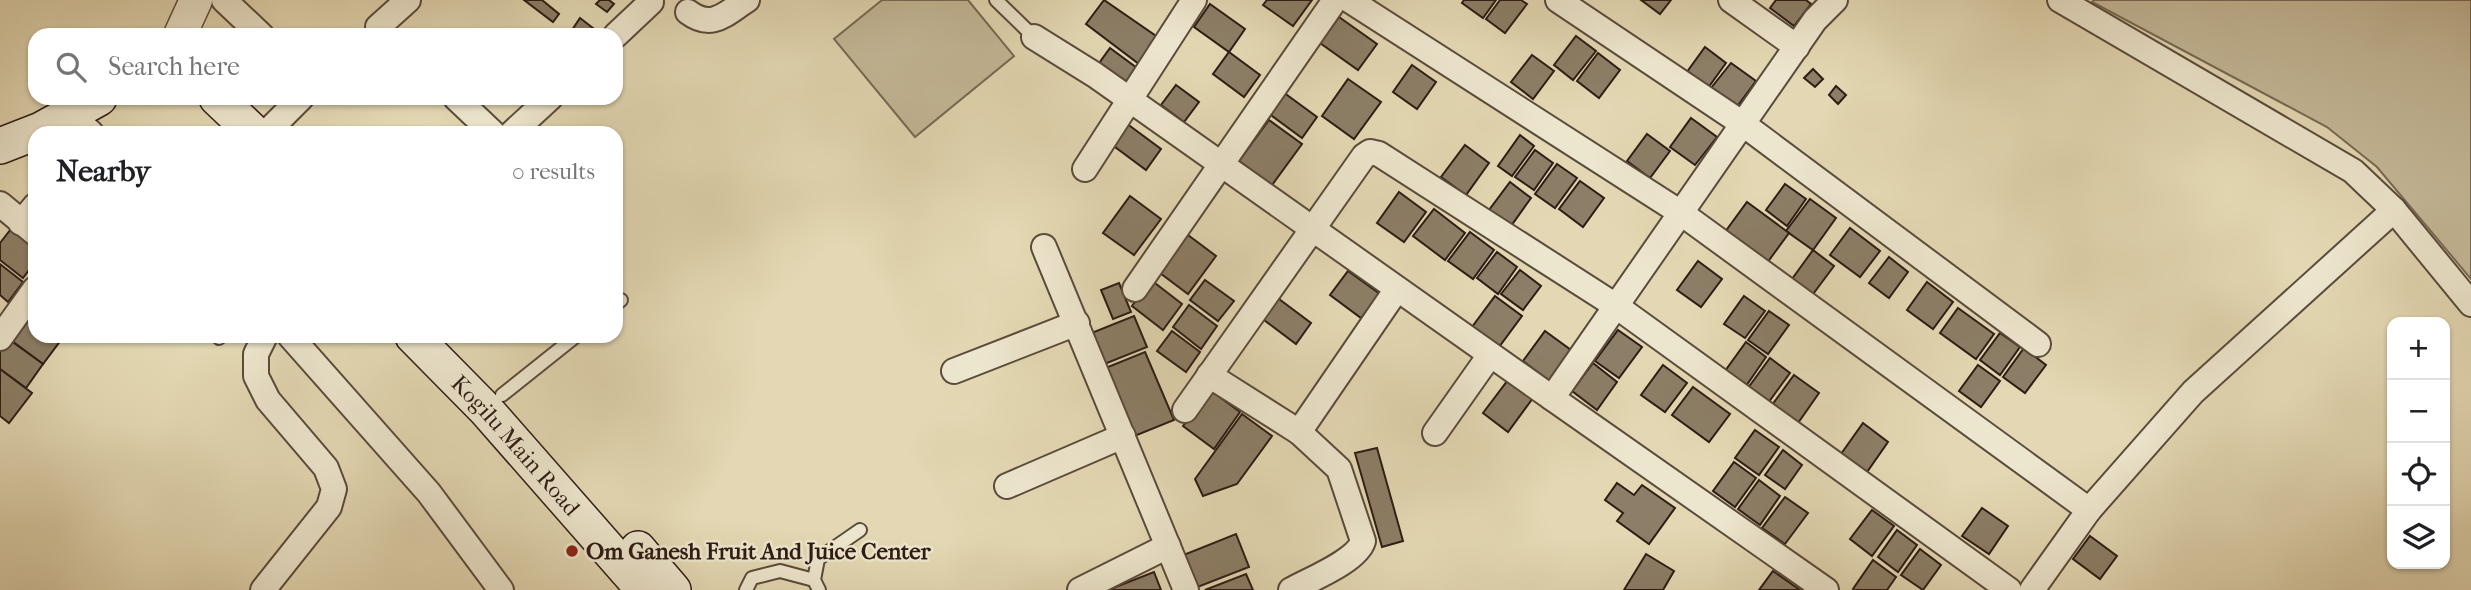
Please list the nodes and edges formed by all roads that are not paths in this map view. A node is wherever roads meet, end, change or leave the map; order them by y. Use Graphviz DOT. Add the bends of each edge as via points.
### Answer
graph roads {
  1 [pos="196,0"];
  2 [pos="224,0"];
  3 [pos="408,0"];
  4 [pos="745,0"];
  5 [pos="996,0"];
  6 [pos="1194,0"];
  7 [pos="1335,0"];
  8 [pos="1349,0"];
  9 [pos="1558,0"];
  10 [pos="1731,0"];
  11 [pos="1835,0"];
  12 [pos="2060,0"];
  13 [pos="652,2"];
  14 [pos="688,12"];
  15 [pos="183,28"];
  16 [pos="254,28"];
  17 [pos="382,28"];
  18 [pos="623,29"];
  19 [pos="1034,37"];
  20 [pos="1797,47"];
  21 [pos="1130,100"];
  22 [pos="204,105"];
  23 [pos="224,105"];
  24 [pos="294,105"];
  25 [pos="463,105"];
  26 [pos="542,105"];
  27 [pos="86,111"];
  28 [pos="1743,124"];
  29 [pos="34,126"];
  30 [pos="50,126"];
  31 [pos="221,126"];
  32 [pos="247,126"];
  33 [pos="273,126"];
  34 [pos="486,126"];
  35 [pos="520,126"];
  36 [pos="28,128"];
  37 [pos="28,135"];
  38 [pos="0,136"];
  39 [pos="0,146"];
  40 [pos="1221,164"];
  41 [pos="1085,169"];
  42 [pos="0,204"];
  43 [pos="2394,210"];
  44 [pos="1681,213"];
  45 [pos="28,220"];
  46 [pos="1312,229"];
  47 [pos="1044,247"];
  48 [pos="1135,289"];
  49 [pos="1397,289"];
  50 [pos="28,299"];
  51 [pos="2471,304"];
  52 [pos="1616,306"];
  53 [pos="1077,323"];
  54 [pos="0,338"];
  55 [pos="262,343"];
  56 [pos="296,343"];
  57 [pos="420,343"];
  58 [pos="453,343"];
  59 [pos="567,343"];
  60 [pos="2038,344"];
  61 [pos="1490,355"];
  62 [pos="954,371"];
  63 [pos="1209,375"];
  64 [pos="502,395"];
  65 [pos="1552,398"];
  66 [pos="1185,410"];
  67 [pos="1299,432"];
  68 [pos="1434,433"];
  69 [pos="1123,436"];
  70 [pos="1007,486"];
  71 [pos="2089,510"];
  72 [pos="860,530"];
  73 [pos="1168,546"];
  74 [pos="817,585"];
  75 [pos="263,590"];
  76 [pos="501,590"];
  77 [pos="644,590"];
  78 [pos="673,590"];
  79 [pos="746,590"];
  80 [pos="1080,590"];
  81 [pos="1186,590"];
  82 [pos="1292,590"];
  83 [pos="1826,590"];
  84 [pos="2009,590"];
  85 [pos="2032,590"];
  1 -- 15 [label="street"];
  2 -- 16 [label="street"];
  3 -- 17 [label="street"];
  4 -- 14 [label="street" via="715,20 699,20"];
  5 -- 19 [label="lane"];
  6 -- 21 [label="street"];
  7 -- 40 [label="street"];
  8 -- 44 [label="street"];
  9 -- 28 [label="street"];
  10 -- 20 [label="street"];
  11 -- 20 [label="street"];
  12 -- 43 [label="street" via="2353,171"];
  13 -- 18 [label="street"];
  19 -- 21 [label="street"];
  20 -- 28 [label="street"];
  21 -- 40 [label="street"];
  21 -- 41 [label="street"];
  22 -- 31 [label="main road"];
  23 -- 32 [label="main road"];
  24 -- 33 [label="street"];
  25 -- 34 [label="street"];
  26 -- 35 [label="street"];
  27 -- 29 [label="main road"];
  27 -- 30 [label="main road"];
  28 -- 44 [label="street"];
  28 -- 60 [label="street"];
  36 -- 38 [label="main road"];
  37 -- 39 [label="main road"];
  40 -- 46 [label="street"];
  40 -- 48 [label="street"];
  42 -- 45 [label="street"];
  43 -- 51 [label="street"];
  43 -- 71 [label="street" via="2193,393"];
  44 -- 52 [label="street"];
  44 -- 71 [label="street"];
  46 -- 49 [label="street"];
  46 -- 52 [label="street" via="1364,156 1379,154"];
  46 -- 63 [label="street"];
  47 -- 53 [label="street"];
  49 -- 61 [label="street"];
  49 -- 67 [label="street"];
  50 -- 54 [label="street"];
  52 -- 65 [label="street"];
  52 -- 84 [label="street"];
  53 -- 62 [label="street"];
  53 -- 69 [label="street"];
  55 -- 75 [label="street" via="256,354 256,376 268,400 326,467 334,489 329,507"];
  56 -- 76 [label="street" via="429,493"];
  57 -- 77 [label="main road, Kogilu Main Road" via="486,410"];
  58 -- 64 [label="main road, Kogilu Main Road"];
  59 -- 64 [label="lane"];
  61 -- 65 [label="street"];
  61 -- 68 [label="street"];
  63 -- 66 [label="street"];
  63 -- 67 [label="street"];
  64 -- 78 [label="main road, Kogilu Main Road"];
  65 -- 83 [label="street"];
  67 -- 82 [label="street" via="1339,469 1363,541 1350,558"];
  69 -- 70 [label="street"];
  69 -- 73 [label="street"];
  71 -- 85 [label="street"];
  72 -- 74 [label="lane" via="818,559"];
  73 -- 80 [label="street"];
  73 -- 81 [label="street"];
  74 -- 79 [label="lane" via="780,570 752,578"];
}
